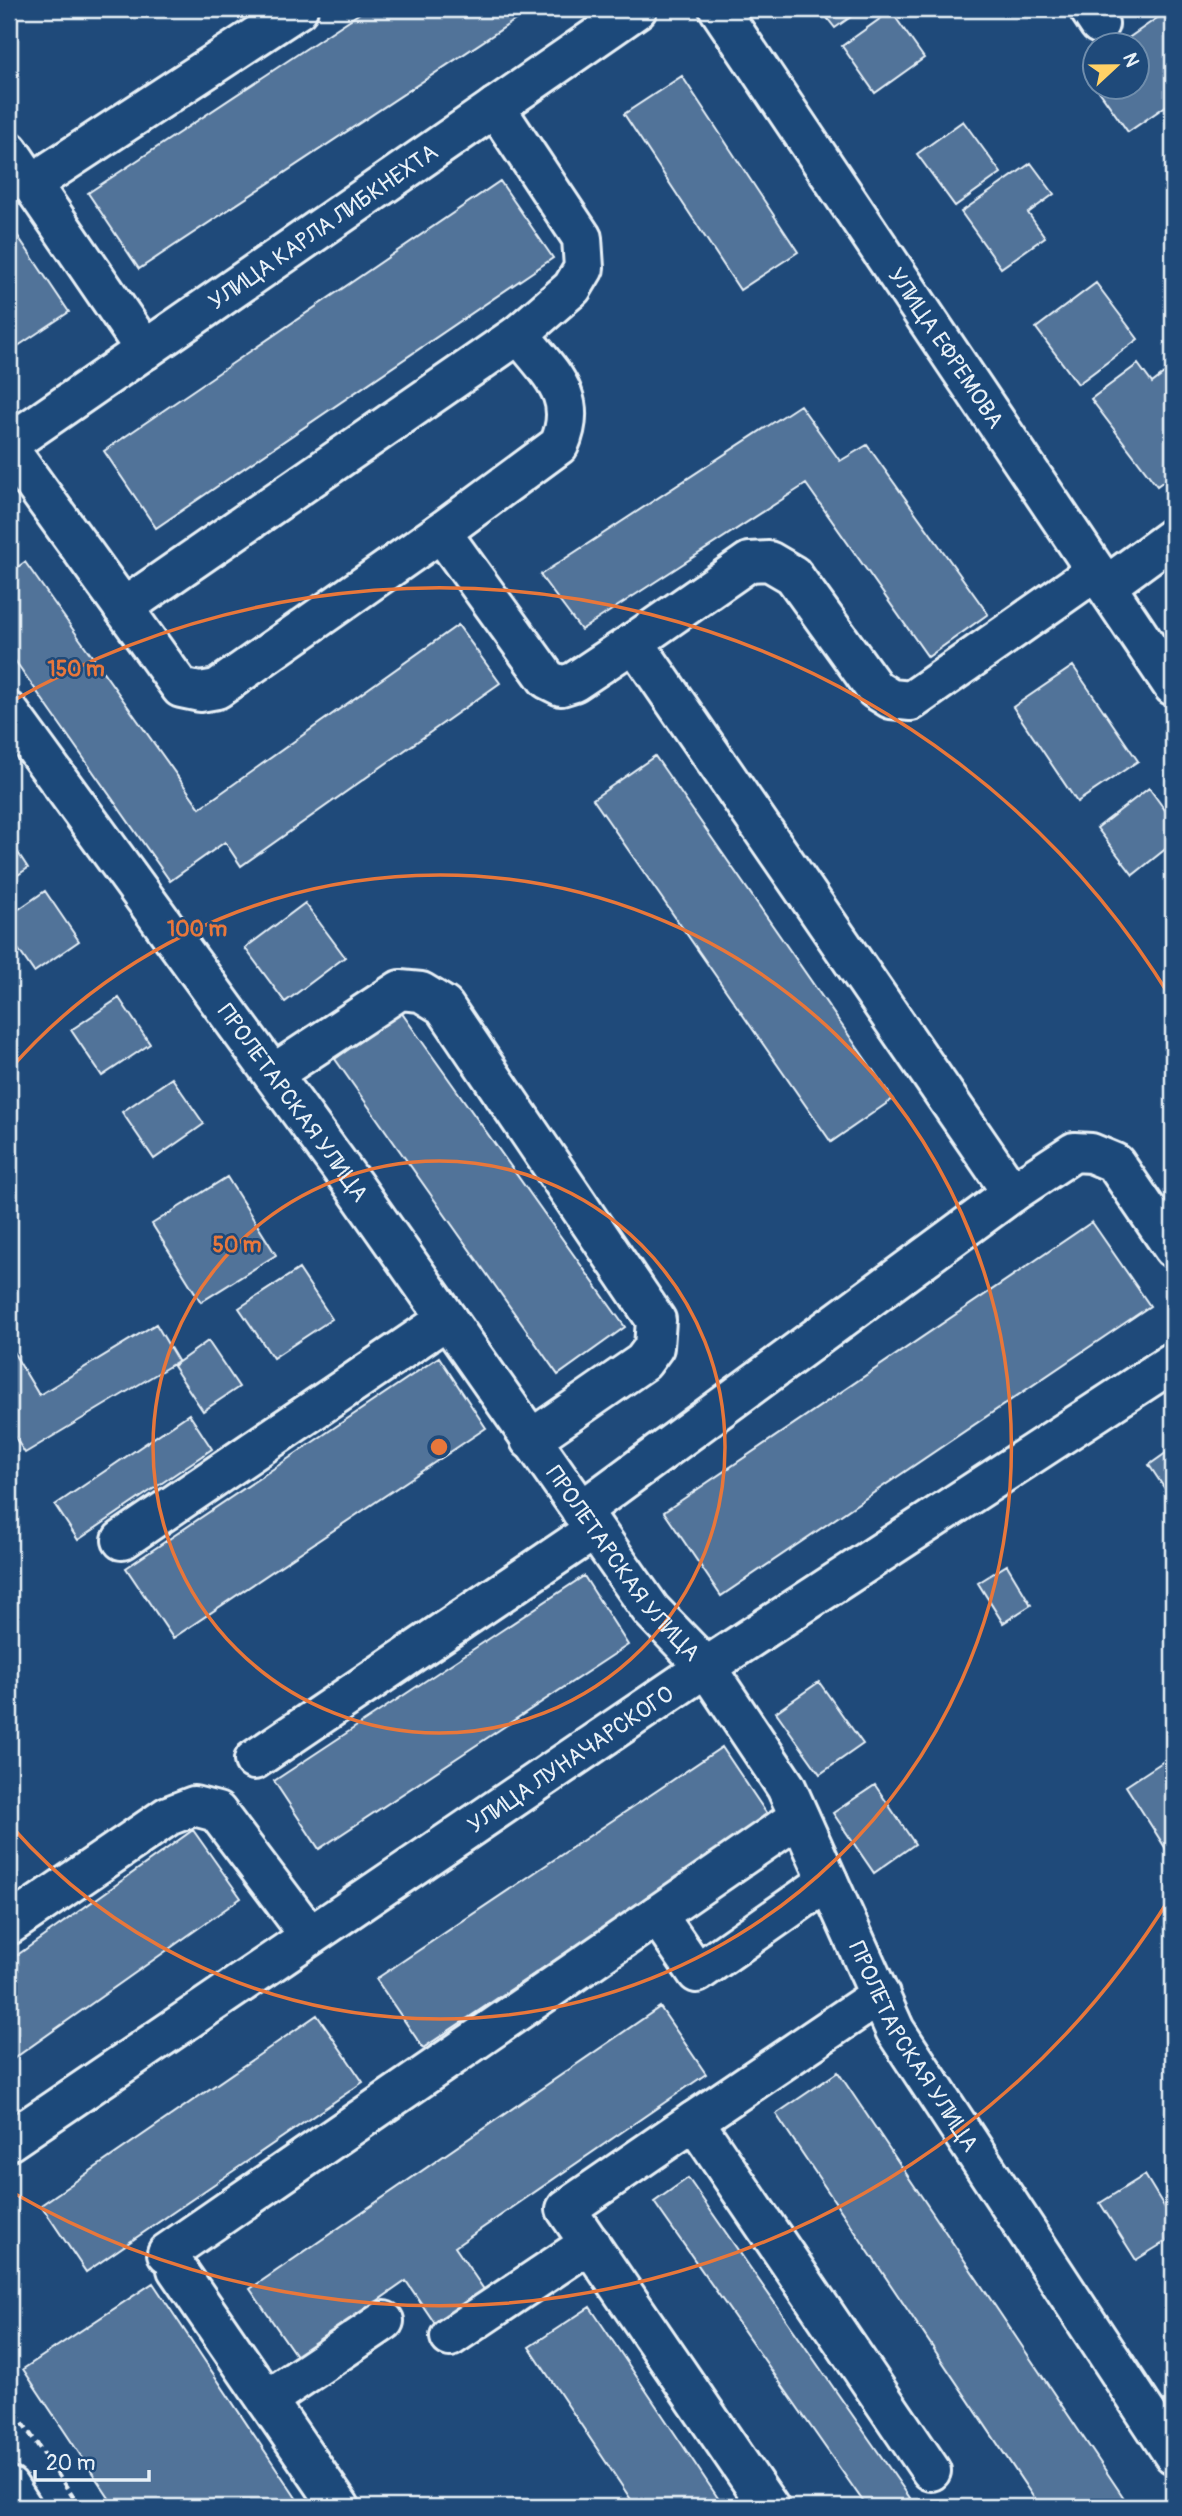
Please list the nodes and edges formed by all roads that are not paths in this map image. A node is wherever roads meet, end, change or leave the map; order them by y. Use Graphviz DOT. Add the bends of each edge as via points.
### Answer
graph roads {
  1 [pos="298,9"];
  2 [pos="637,9"];
  3 [pos="719,9"];
  4 [pos="495,107"];
  5 [pos="9,151"];
  6 [pos="31,184"];
  7 [pos="519,334"];
  8 [pos="145,350"];
  9 [pos="9,447"];
  10 [pos="441,532"];
  11 [pos="1173,537"];
  12 [pos="1101,578"];
  13 [pos="123,608"];
  14 [pos="634,642"];
  15 [pos="1167,664"];
  16 [pos="9,712"];
  17 [pos="273,1074"];
  18 [pos="1012,1193"];
  19 [pos="1173,1248"];
  20 [pos="447,1319"];
  21 [pos="1173,1362"];
  22 [pos="530,1440"];
  23 [pos="587,1521"];
  24 [pos="122,1540"];
  25 [pos="706,1667"];
  26 [pos="254,1760"];
  27 [pos="799,1817"];
  28 [pos="828,1881"];
  29 [pos="657,1915"];
  30 [pos="9,1925"];
  31 [pos="310,1936"];
  32 [pos="880,1995"];
  33 [pos="694,2121"];
  34 [pos="9,2141"];
  35 [pos="590,2243"];
  36 [pos="384,2321"];
  37 [pos="450,2337"];
  38 [pos="267,2400"];
  39 [pos="1173,2454"];
  40 [pos="931,2471"];
  41 [pos="9,2487"];
  42 [pos="22,2507"];
  43 [pos="340,2507"];
  44 [pos="769,2507"];
  1 -- 6 [label="street"];
  2 -- 4 [label="street, УЛИЦА КАРЛА ЛИБКНЕХТА"];
  3 -- 12 [label="street, УЛИЦА ЕФРЕМОВА"];
  4 -- 7 [label="street" via="582,238 584,268 572,288"];
  4 -- 8 [label="street, УЛИЦА КАРЛА ЛИБКНЕХТА"];
  5 -- 6 [label="street"];
  6 -- 8 [label="street"];
  7 -- 10 [label="street" via="567,398 568,425 559,445"];
  7 -- 13 [label="street"];
  8 -- 9 [label="street, УЛИЦА КАРЛА ЛИБКНЕХТА"];
  9 -- 13 [label="street"];
  10 -- 13 [label="street" via="217,689 181,688"];
  10 -- 14 [label="street" via="547,679 561,686 574,682"];
  11 -- 12 [label="street"];
  12 -- 14 [label="street" via="911,701 891,699 875,689 793,575 769,561 749,562"];
  12 -- 15 [label="street, УЛИЦА ЕФРЕМОВА"];
  14 -- 18 [label="street"];
  16 -- 17 [label="street, ПРОЛЕТАРСКАЯ УЛИЦА"];
  17 -- 20 [label="street, ПРОЛЕТАРСКАЯ УЛИЦА"];
  17 -- 22 [label="street" via="400,990 421,992 444,1006 656,1320 654,1347 643,1362"];
  18 -- 19 [label="street" via="1074,1152 1091,1153 1115,1163"];
  18 -- 23 [label="street"];
  20 -- 22 [label="street, ПРОЛЕТАРСКАЯ УЛИЦА"];
  20 -- 24 [label="street"];
  21 -- 25 [label="street, УЛИЦА ЛУНАЧАРСКОГО"];
  22 -- 23 [label="street, ПРОЛЕТАРСКАЯ УЛИЦА"];
  23 -- 25 [label="street, ПРОЛЕТАРСКАЯ УЛИЦА" via="651,1611"];
  23 -- 26 [label="street"];
  25 -- 27 [label="street, ПРОЛЕТАРСКАЯ УЛИЦА" via="786,1787"];
  25 -- 31 [label="street, УЛИЦА ЛУНАЧАРСКОГО"];
  27 -- 28 [label="street, ПРОЛЕТАРСКАЯ УЛИЦА"];
  27 -- 29 [label="street"];
  28 -- 29 [label="street" via="697,1973"];
  28 -- 32 [label="street, ПРОЛЕТАРСКАЯ УЛИЦА"];
  29 -- 38 [label="street" via="172,2261"];
  30 -- 31 [label="street" via="168,1816 194,1806 217,1812"];
  31 -- 34 [label="street, УЛИЦА ЛУНАЧАРСКОГО"];
  32 -- 33 [label="street"];
  32 -- 39 [label="street, ПРОЛЕТАРСКАЯ УЛИЦА" via="895,2030"];
  33 -- 35 [label="street" via="566,2209"];
  33 -- 40 [label="street"];
  35 -- 37 [label="street"];
  35 -- 44 [label="street"];
  36 -- 38 [label="street"];
  38 -- 43 [label="street"];
  41 -- 42 [label="street"];
}
